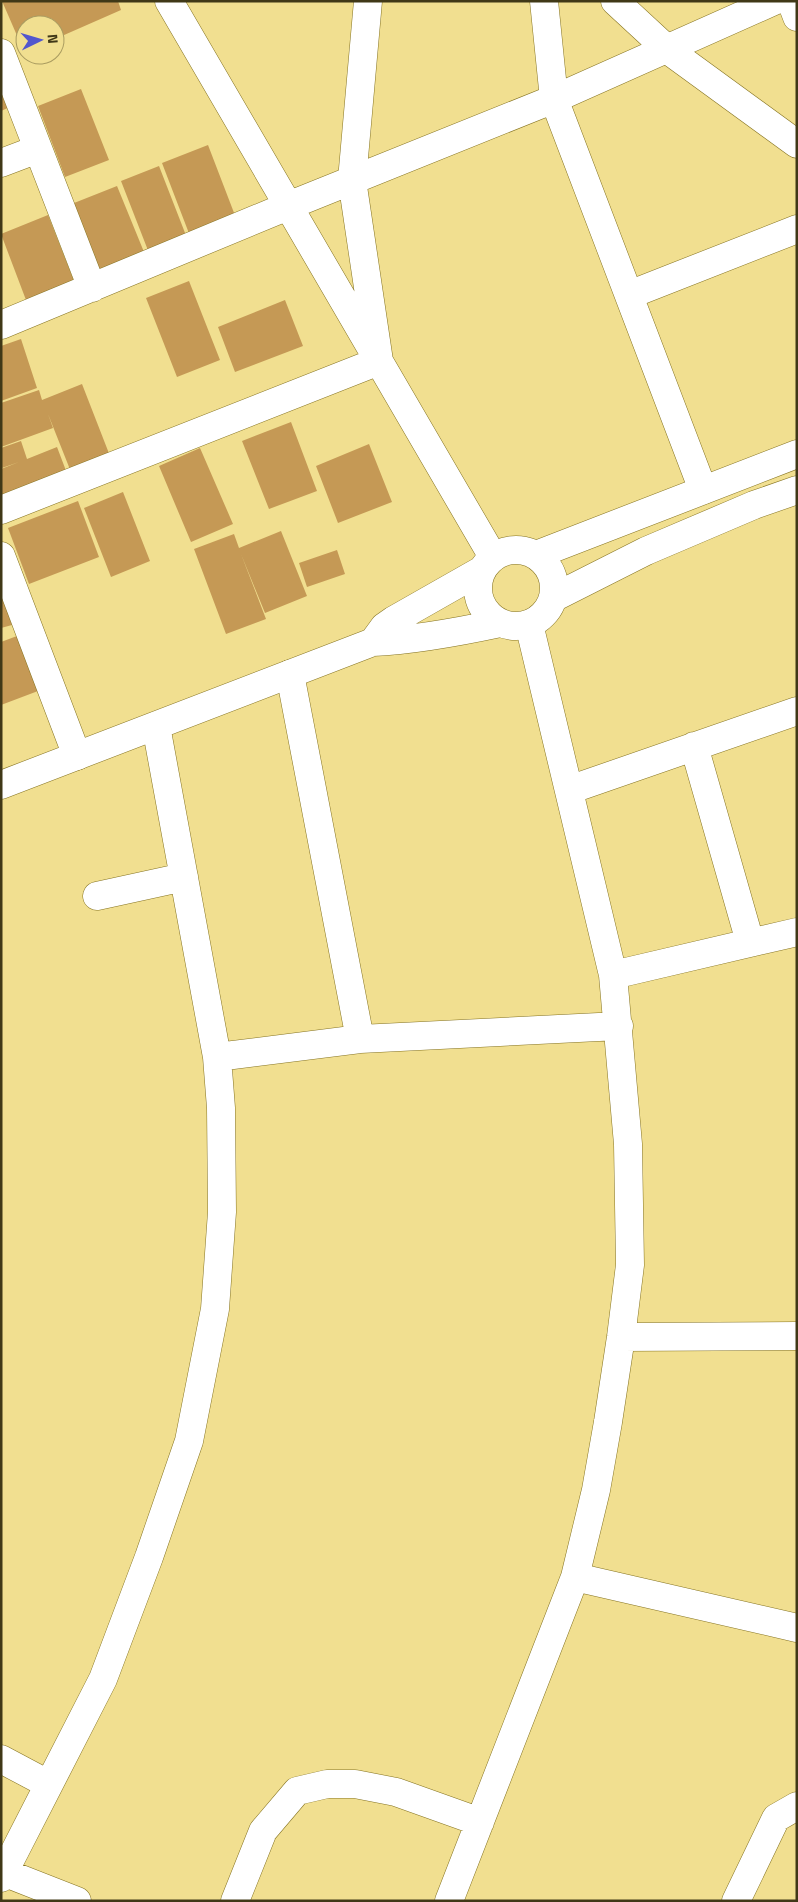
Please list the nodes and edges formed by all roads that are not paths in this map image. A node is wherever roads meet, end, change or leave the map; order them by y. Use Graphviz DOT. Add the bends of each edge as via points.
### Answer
graph roads {
  1 [pos="169,1"];
  2 [pos="368,1"];
  3 [pos="544,1"];
  4 [pos="615,1"];
  5 [pos="774,1"];
  6 [pos="791,1"];
  7 [pos="797,18"];
  8 [pos="668,50"];
  9 [pos="1,53"];
  10 [pos="554,99"];
  11 [pos="797,144"];
  12 [pos="38,149"];
  13 [pos="1,163"];
  14 [pos="352,180"];
  15 [pos="288,206"];
  16 [pos="797,229"];
  17 [pos="92,288"];
  18 [pos="629,295"];
  19 [pos="1,325"];
  20 [pos="378,361"];
  21 [pos="797,454"];
  22 [pos="703,490"];
  23 [pos="797,490"];
  24 [pos="1,510"];
  25 [pos="536,555"];
  26 [pos="1,556"];
  27 [pos="488,564"];
  28 [pos="553,598"];
  29 [pos="500,624"];
  30 [pos="529,624"];
  31 [pos="373,642"];
  32 [pos="290,674"];
  33 [pos="797,711"];
  34 [pos="156,726"];
  35 [pos="694,746"];
  36 [pos="77,756"];
  37 [pos="1,785"];
  38 [pos="569,790"];
  39 [pos="184,877"];
  40 [pos="97,896"];
  41 [pos="797,932"];
  42 [pos="750,942"];
  43 [pos="613,975"];
  44 [pos="619,1026"];
  45 [pos="360,1039"];
  46 [pos="217,1057"];
  47 [pos="797,1336"];
  48 [pos="621,1337"];
  49 [pos="575,1577"];
  50 [pos="797,1628"];
  51 [pos="1,1759"];
  52 [pos="48,1784"];
  53 [pos="797,1806"];
  54 [pos="480,1822"];
  55 [pos="2,1875"];
  56 [pos="77,1901"];
  57 [pos="235,1901"];
  58 [pos="449,1901"];
  59 [pos="736,1901"];
  1 -- 15 [label="street"];
  2 -- 14 [label="street"];
  3 -- 10 [label="street"];
  4 -- 8 [label="street"];
  5 -- 8 [label="street"];
  6 -- 7 [label="street"];
  8 -- 10 [label="street"];
  8 -- 11 [label="street"];
  9 -- 12 [label="street"];
  10 -- 14 [label="street"];
  10 -- 18 [label="street"];
  12 -- 13 [label="street"];
  12 -- 17 [label="street"];
  14 -- 15 [label="street"];
  14 -- 20 [label="street"];
  15 -- 17 [label="street"];
  15 -- 20 [label="street"];
  16 -- 18 [label="street"];
  17 -- 19 [label="street"];
  18 -- 22 [label="street"];
  20 -- 24 [label="street"];
  20 -- 27 [label="street"];
  21 -- 22 [label="street"];
  22 -- 25 [label="street"];
  23 -- 28 [label="street" via="646,551"];
  25 -- 27 [label="street" via="521,550 506,551"];
  25 -- 28 [label="street" via="548,567 553,582"];
  26 -- 36 [label="street"];
  27 -- 29 [label="street" via="478,585 480,601"];
  27 -- 31 [label="street" via="394,620"];
  28 -- 30 [label="street" via="540,618"];
  29 -- 30 [label="street"];
  29 -- 31 [label="street" via="429,637"];
  30 -- 38 [label="street"];
  31 -- 32 [label="street"];
  32 -- 34 [label="street"];
  32 -- 45 [label="street"];
  33 -- 35 [label="street"];
  34 -- 36 [label="street"];
  34 -- 39 [label="street"];
  35 -- 38 [label="street"];
  35 -- 42 [label="street"];
  36 -- 37 [label="street"];
  38 -- 43 [label="street"];
  39 -- 40 [label="street"];
  39 -- 46 [label="street"];
  41 -- 42 [label="street"];
  42 -- 43 [label="street"];
  43 -- 44 [label="street"];
  44 -- 45 [label="street"];
  44 -- 48 [label="street" via="628,1144 630,1265"];
  45 -- 46 [label="street"];
  46 -- 52 [label="street" via="222,1212 214,1308 189,1441 103,1678"];
  47 -- 48 [label="street"];
  48 -- 49 [label="street" via="596,1490"];
  49 -- 50 [label="street"];
  49 -- 54 [label="street"];
  51 -- 52 [label="street"];
  52 -- 55 [label="street"];
  53 -- 59 [label="street" via="776,1818"];
  54 -- 57 [label="street" via="396,1792 356,1784 327,1784 297,1791 263,1831"];
  54 -- 58 [label="street"];
  55 -- 56 [label="street"];
}
